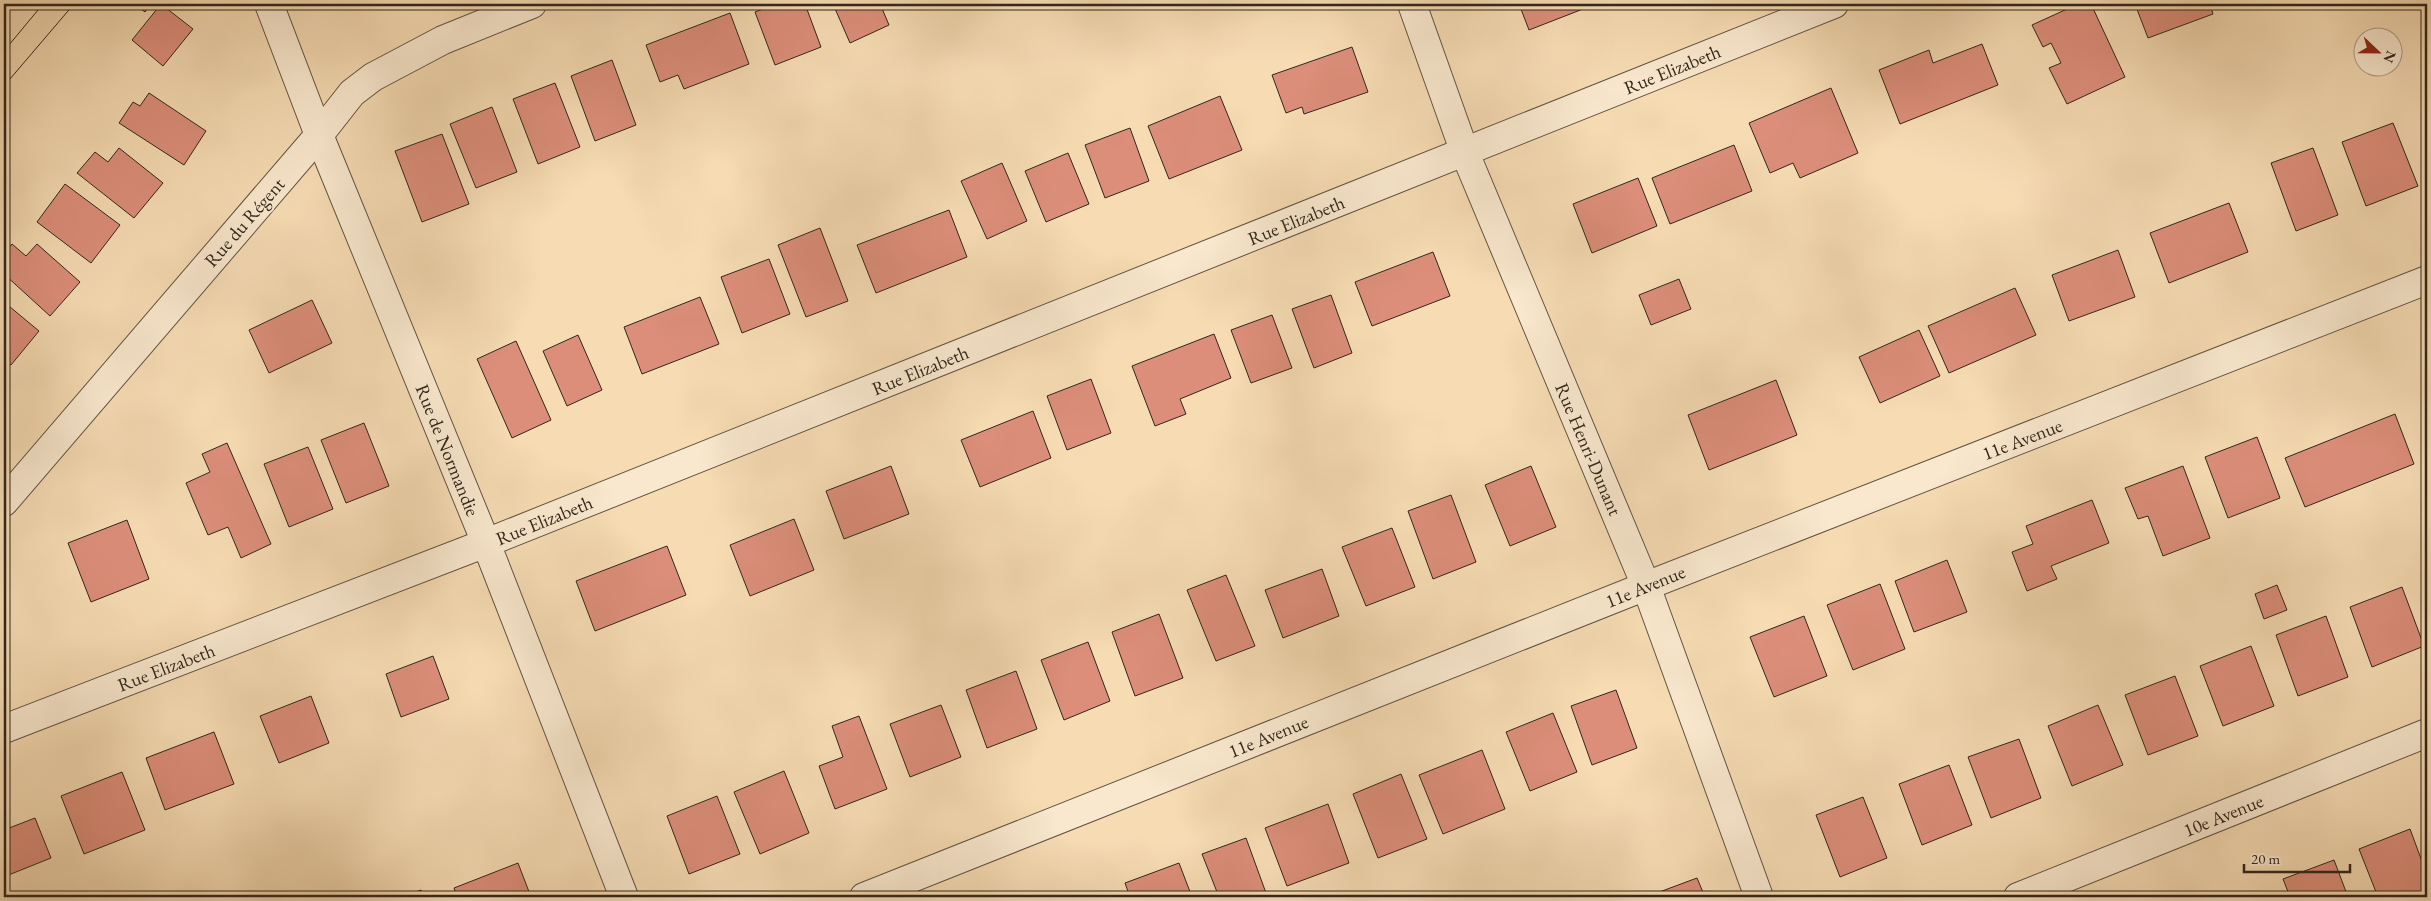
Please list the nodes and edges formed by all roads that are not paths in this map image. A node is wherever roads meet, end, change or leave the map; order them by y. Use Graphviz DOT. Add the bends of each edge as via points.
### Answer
graph roads {
  1 [pos="269,4"];
  2 [pos="532,4"];
  3 [pos="1412,4"];
  4 [pos="1834,4"];
  5 [pos="319,135"];
  6 [pos="1465,153"];
  7 [pos="2427,280"];
  8 [pos="4,502"];
  9 [pos="486,543"];
  10 [pos="1646,586"];
  11 [pos="4,729"];
  12 [pos="2427,733"];
  13 [pos="624,897"];
  14 [pos="864,897"];
  15 [pos="1759,897"];
  16 [pos="2018,897"];
  1 -- 5 [label="street, Rue de Normandie"];
  2 -- 5 [label="street, Rue du Régent" via="443,40 373,77 352,93"];
  3 -- 6 [label="street, Rue Henri-Dunant"];
  4 -- 6 [label="street, Rue Elizabeth"];
  5 -- 8 [label="street, Rue du Régent"];
  5 -- 9 [label="street, Rue de Normandie"];
  6 -- 9 [label="street, Rue Elizabeth"];
  6 -- 10 [label="street, Rue Henri-Dunant"];
  7 -- 10 [label="street, 11e Avenue"];
  9 -- 11 [label="street, Rue Elizabeth"];
  9 -- 13 [label="street, Rue de Normandie"];
  10 -- 14 [label="street, 11e Avenue"];
  10 -- 15 [label="street, Rue Henri-Dunant"];
  12 -- 16 [label="street, 10e Avenue"];
}
